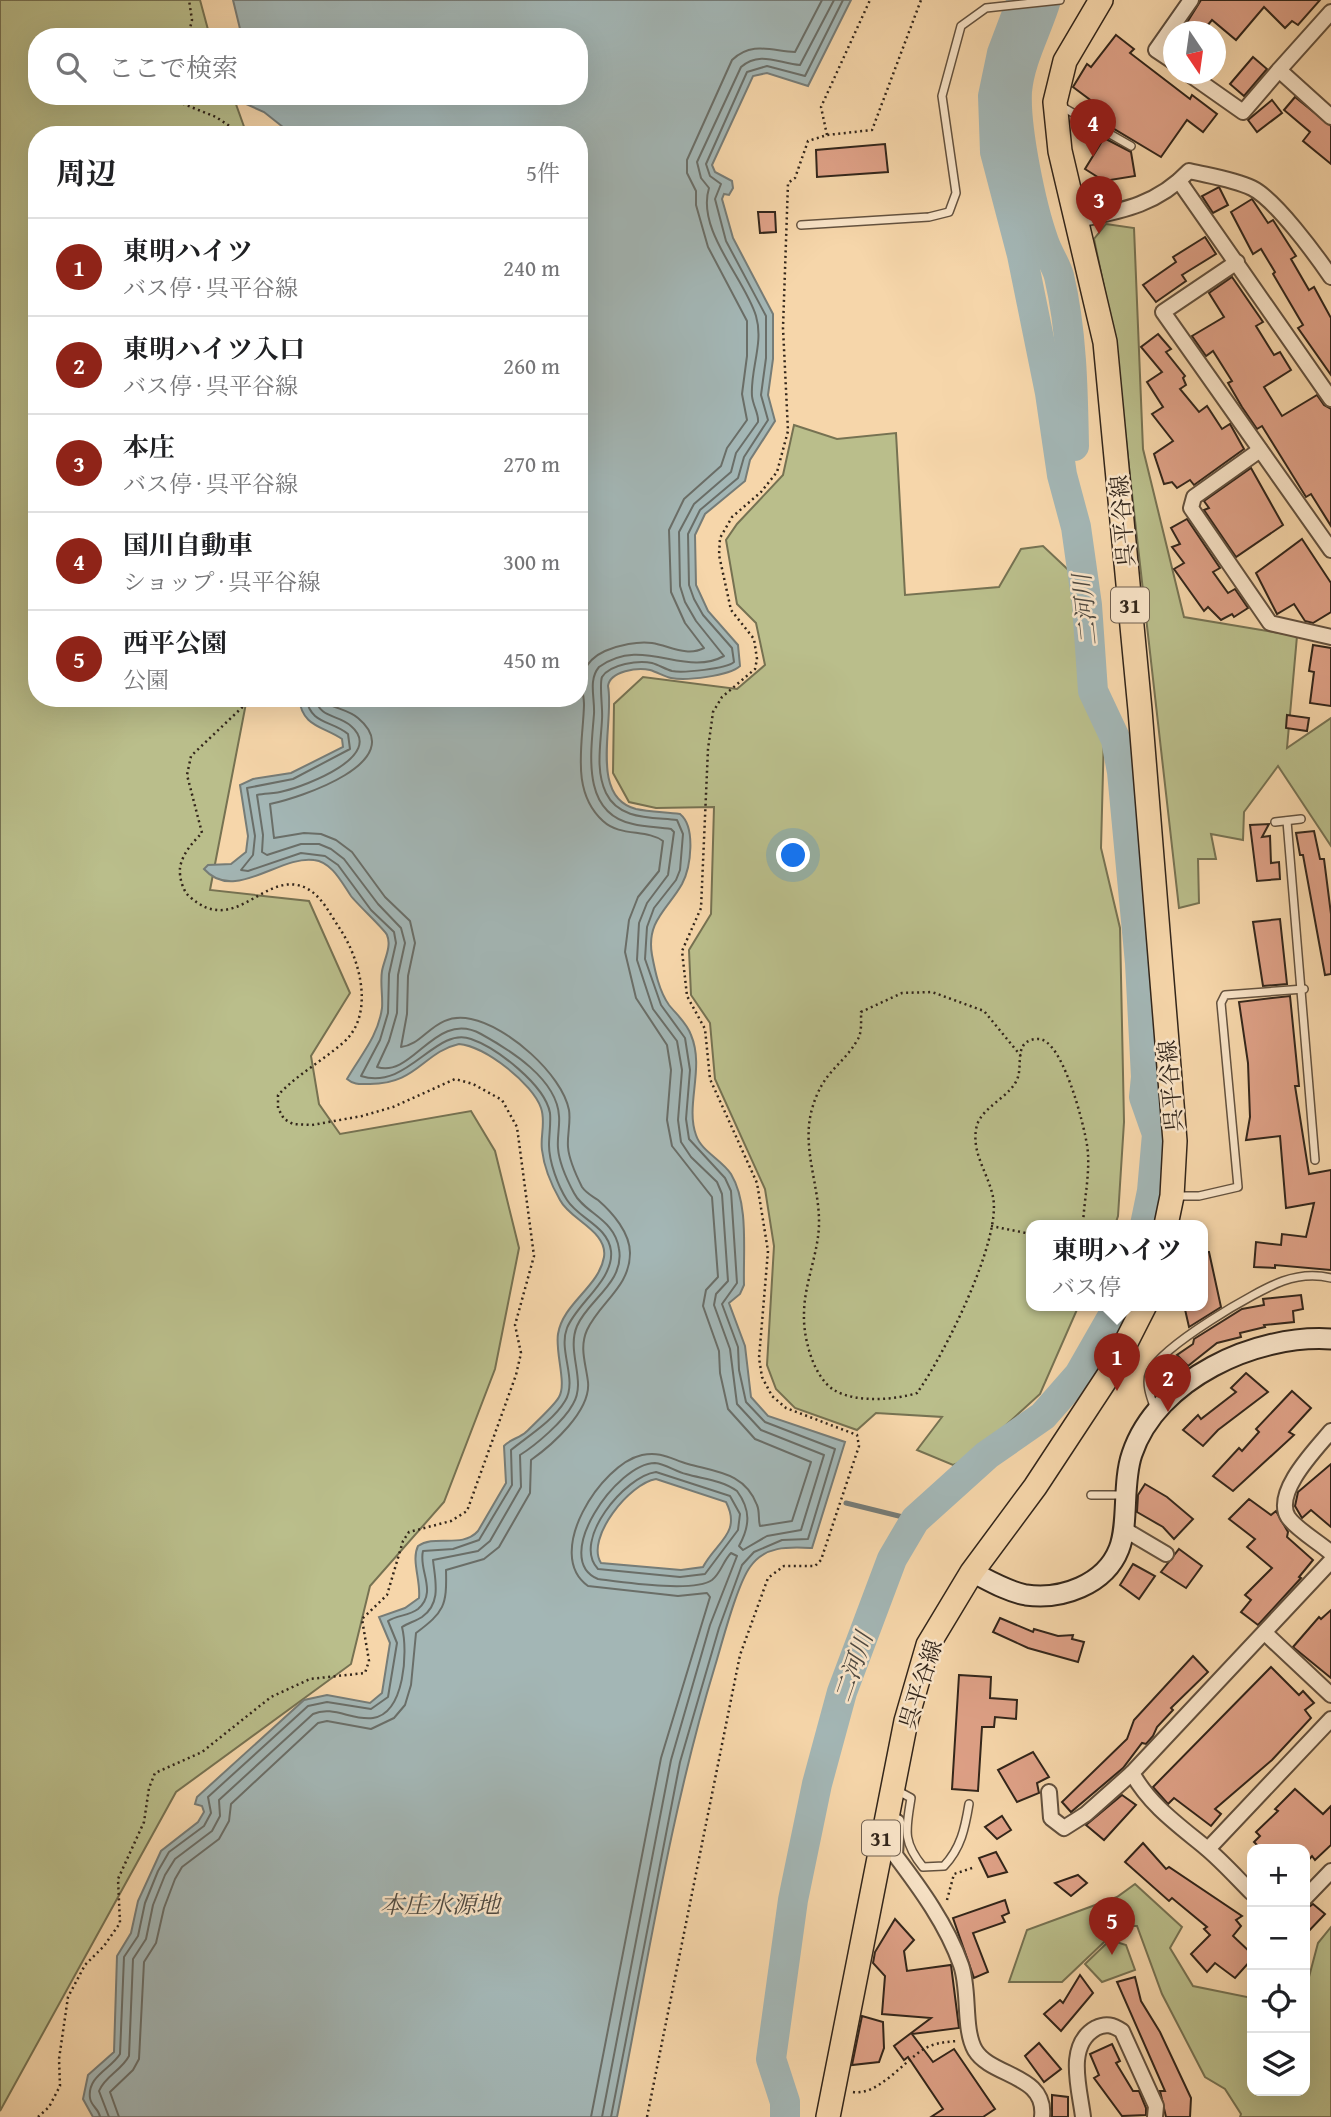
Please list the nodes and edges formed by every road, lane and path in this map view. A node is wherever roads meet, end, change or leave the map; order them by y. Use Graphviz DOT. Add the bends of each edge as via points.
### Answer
graph roads {
  1 [pos="189,0"];
  2 [pos="870,0"];
  3 [pos="921,0"];
  4 [pos="1060,0"];
  5 [pos="1191,0"];
  6 [pos="1097,1"];
  7 [pos="1331,12"];
  8 [pos="1176,21"];
  9 [pos="190,28"];
  10 [pos="1163,40"];
  11 [pos="1163,55"];
  12 [pos="1279,70"];
  13 [pos="1203,84"];
  14 [pos="1055,102"];
  15 [pos="186,105"];
  16 [pos="1331,117"];
  17 [pos="230,126"];
  18 [pos="827,135"];
  19 [pos="1131,146"];
  20 [pos="1179,181"];
  21 [pos="1077,220"];
  22 [pos="801,225"];
  23 [pos="1237,262"];
  24 [pos="1331,277"];
  25 [pos="1331,399"];
  26 [pos="1260,450"];
  27 [pos="1331,551"];
  28 [pos="1331,637"];
  29 [pos="243,707"];
  30 [pos="1301,819"];
  31 [pos="1287,821"];
  32 [pos="1275,822"];
  33 [pos="1304,989"];
  34 [pos="1021,1056"];
  35 [pos="1315,1160"];
  36 [pos="1172,1196"];
  37 [pos="1083,1220"];
  38 [pos="1167,1220"];
  39 [pos="991,1226"];
  40 [pos="1026,1233"];
  41 [pos="1331,1279"];
  42 [pos="1142,1311"];
  43 [pos="1331,1339"];
  44 [pos="1155,1410"];
  45 [pos="1331,1431"];
  46 [pos="1091,1495"];
  47 [pos="1124,1495"];
  48 [pos="1122,1528"];
  49 [pos="1331,1553"];
  50 [pos="1166,1554"];
  51 [pos="1331,1561"];
  52 [pos="972,1573"];
  53 [pos="1265,1633"];
  54 [pos="1331,1695"];
  55 [pos="1331,1719"];
  56 [pos="1132,1773"];
  57 [pos="896,1790"];
  58 [pos="1049,1792"];
  59 [pos="969,1804"];
  60 [pos="1208,1849"];
  61 [pos="975,1867"];
  62 [pos="1331,1871"];
  63 [pos="1247,1888"];
  64 [pos="1310,1893"];
  65 [pos="936,1916"];
  66 [pos="971,2040"];
  67 [pos="833,2088"];
  68 [pos="38,2117"];
  69 [pos="647,2117"];
  70 [pos="828,2117"];
  71 [pos="1042,2117"];
  72 [pos="1083,2117"];
  73 [pos="1156,2117"];
  1 -- 9 [label="path"];
  2 -- 18 [label="path" via="821,107"];
  3 -- 18 [label="path" via="872,130"];
  4 -- 22 [label="lane" via="986,8 961,26 942,96 956,193 949,212"];
  5 -- 8 [label="street"];
  6 -- 14 [label="main road, 呉平谷線 / 31" via="1065,61"];
  7 -- 12 [label="street"];
  10 -- 11 [label="street" via="1156,50"];
  12 -- 13 [label="street" via="1243,112"];
  12 -- 16 [label="street"];
  14 -- 19 [label="lane"];
  14 -- 21 [label="main road, 呉平谷線 / 31" via="1060,150"];
  15 -- 17 [label="path"];
  18 -- 69 [label="path" via="808,141 795,178 788,183 783,328 788,431 777,472 732,517 720,538 719,555 731,610 754,639 757,659 755,669 722,697 713,712 701,908 682,951 687,996 705,1029 710,1079 757,1183 768,1251 759,1358 762,1377 772,1396 786,1408 857,1435 859,1446 821,1560 815,1566 784,1566 768,1578 743,1644"];
  20 -- 21 [label="street" via="1137,207"];
  20 -- 23 [label="street"];
  20 -- 24 [label="street" via="1189,171 1255,189 1315,253"];
  21 -- 36 [label="main road, 呉平谷線 / 31" via="1105,342 1174,1127"];
  23 -- 25 [label="street"];
  23 -- 26 [label="street" via="1163,312"];
  26 -- 27 [label="street"];
  26 -- 28 [label="street" via="1194,497 1191,508 1270,623"];
  29 -- 68 [label="path" via="191,757 187,775 202,833 190,845 180,869 184,892 200,906 215,911 238,906 286,884 299,885 317,895 351,945 359,967 361,998 356,1026 346,1041 278,1095 284,1119 312,1125 362,1116 455,1079 502,1100 517,1127 534,1256 515,1325 520,1353 467,1511 452,1521 409,1532 402,1541 387,1595 362,1619 369,1661 365,1673 310,1679 281,1692 202,1752 155,1773 144,1822 118,1879 120,1923 85,1965 68,1997 60,2086"];
  30 -- 31 [label="lane"];
  31 -- 32 [label="lane"];
  31 -- 33 [label="lane"];
  33 -- 35 [label="lane"];
  33 -- 36 [label="lane" via="1226,995 1222,1003 1238,1187 1199,1196"];
  34 -- 37 [label="path" via="1027,1042 1045,1040 1065,1067 1087,1147"];
  34 -- 39 [label="path" via="1018,1079 978,1122 975,1138 994,1198"];
  34 -- 39 [label="path" via="984,1011 932,992 902,993 861,1012 860,1037 822,1081 811,1112 808,1150 819,1221 818,1253 803,1313 810,1359 833,1390 861,1398 918,1393 968,1305"];
  36 -- 38 [label="main road, 呉平谷線 / 31"];
  39 -- 40 [label="path"];
  41 -- 44 [label="lane" via="1315,1274 1285,1280 1251,1296 1163,1355 1149,1373"];
  42 -- 52 [label="main road, 呉平谷線 / 31" via="1112,1370"];
  43 -- 44 [label="street" via="1305,1337 1246,1352 1191,1380"];
  44 -- 47 [label="street" via="1132,1453"];
  45 -- 49 [label="street" via="1302,1466 1284,1501 1288,1516"];
  46 -- 47 [label="lane"];
  47 -- 48 [label="street"];
  48 -- 50 [label="street"];
  48 -- 52 [label="street" via="1119,1548 1108,1567 1089,1584 1060,1596 1024,1595"];
  51 -- 53 [label="street"];
  52 -- 57 [label="main road, 呉平谷線 / 31" via="928,1645 905,1721"];
  53 -- 54 [label="street"];
  53 -- 56 [label="street"];
  55 -- 60 [label="street"];
  56 -- 58 [label="street" via="1064,1828 1051,1818"];
  56 -- 60 [label="street" via="1158,1809"];
  57 -- 59 [label="lane" via="911,1798 905,1834 910,1851 923,1867 944,1866 953,1856 964,1835"];
  57 -- 65 [label="street" via="895,1855"];
  57 -- 67 [label="main road, 呉平谷線 / 31"];
  60 -- 63 [label="street"];
  61 -- 65 [label="path" via="954,1874 945,1910"];
  62 -- 64 [label="street"];
  65 -- 66 [label="street" via="961,1964"];
  66 -- 67 [label="path" via="925,2049 859,2093"];
  66 -- 71 [label="street" via="987,2064 1020,2076 1035,2092"];
  67 -- 70 [label="main road, 呉平谷線 / 31"];
  72 -- 73 [label="street" via="1078,2052 1088,2032 1101,2025 1122,2031 1156,2106"];
}
